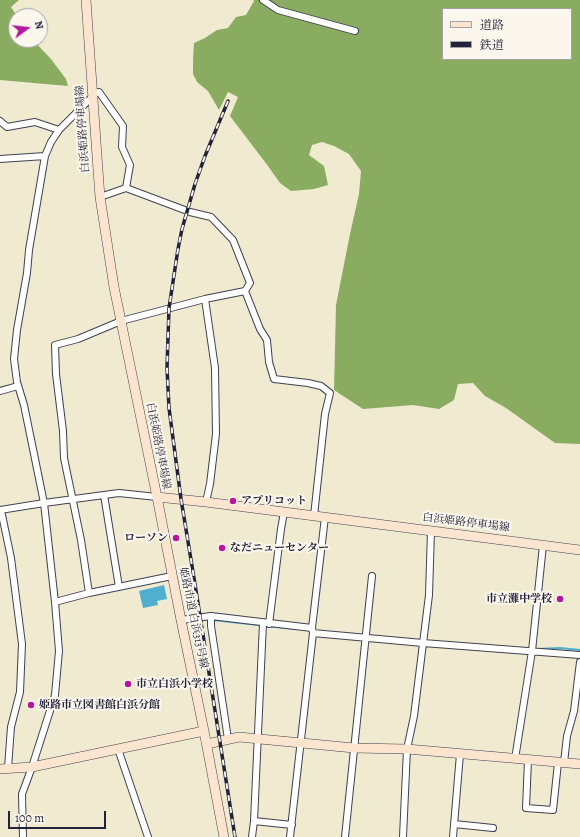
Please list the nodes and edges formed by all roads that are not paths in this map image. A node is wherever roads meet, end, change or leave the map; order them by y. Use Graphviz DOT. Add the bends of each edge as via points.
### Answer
graph roads {
  1 [pos="86,0"];
  2 [pos="263,0"];
  3 [pos="356,31"];
  4 [pos="92,95"];
  5 [pos="0,121"];
  6 [pos="59,130"];
  7 [pos="45,156"];
  8 [pos="0,159"];
  9 [pos="126,188"];
  10 [pos="100,197"];
  11 [pos="245,291"];
  12 [pos="205,299"];
  13 [pos="121,321"];
  14 [pos="18,386"];
  15 [pos="0,391"];
  16 [pos="104,495"];
  17 [pos="157,497"];
  18 [pos="72,499"];
  19 [pos="206,502"];
  20 [pos="44,503"];
  21 [pos="0,510"];
  22 [pos="284,512"];
  23 [pos="314,516"];
  24 [pos="325,518"];
  25 [pos="431,531"];
  26 [pos="543,545"];
  27 [pos="580,550"];
  28 [pos="172,576"];
  29 [pos="372,576"];
  30 [pos="119,587"];
  31 [pos="89,593"];
  32 [pos="55,602"];
  33 [pos="211,616"];
  34 [pos="181,620"];
  35 [pos="266,623"];
  36 [pos="313,630"];
  37 [pos="366,638"];
  38 [pos="423,643"];
  39 [pos="532,649"];
  40 [pos="580,655"];
  41 [pos="580,662"];
  42 [pos="204,731"];
  43 [pos="258,738"];
  44 [pos="228,739"];
  45 [pos="301,743"];
  46 [pos="207,744"];
  47 [pos="354,748"];
  48 [pos="118,749"];
  49 [pos="407,749"];
  50 [pos="460,754"];
  51 [pos="514,759"];
  52 [pos="528,760"];
  53 [pos="561,763"];
  54 [pos="580,764"];
  55 [pos="32,767"];
  56 [pos="4,769"];
  57 [pos="254,821"];
  58 [pos="454,824"];
  59 [pos="292,825"];
  60 [pos="493,828"];
  61 [pos="23,837"];
  62 [pos="148,837"];
  63 [pos="224,837"];
  64 [pos="252,837"];
  65 [pos="290,837"];
  66 [pos="345,837"];
  67 [pos="403,837"];
  68 [pos="453,837"];
  1 -- 4 [label="main road, 白浜姫路停車場線"];
  2 -- 3 [label="street" via="278,10"];
  4 -- 6 [label="street"];
  4 -- 9 [label="street" via="99,92 123,126 122,146 130,165"];
  4 -- 10 [label="main road, 白浜姫路停車場線"];
  5 -- 6 [label="street" via="7,127 35,122"];
  6 -- 7 [label="street"];
  7 -- 8 [label="street"];
  7 -- 14 [label="street" via="17,330 14,359"];
  9 -- 10 [label="street"];
  9 -- 11 [label="street" via="190,212 211,217 233,240 250,283"];
  10 -- 13 [label="main road, 白浜姫路停車場線"];
  11 -- 12 [label="street"];
  11 -- 23 [label="street" via="267,340 274,379 321,386 330,393 325,414"];
  12 -- 13 [label="street"];
  12 -- 19 [label="street" via="215,368 216,434"];
  13 -- 17 [label="main road, 白浜姫路停車場線"];
  13 -- 18 [label="street" via="78,339 55,344 64,458"];
  14 -- 15 [label="street"];
  14 -- 20 [label="street"];
  16 -- 17 [label="street" via="119,493"];
  16 -- 18 [label="street"];
  16 -- 30 [label="street"];
  17 -- 19 [label="main road, 白浜姫路停車場線"];
  17 -- 28 [label="main road, 姫路市道 白浜313号線"];
  18 -- 20 [label="street"];
  18 -- 31 [label="street"];
  19 -- 22 [label="main road, 白浜姫路停車場線"];
  20 -- 21 [label="street"];
  20 -- 32 [label="street"];
  21 -- 56 [label="street" via="11,558 22,644 20,692"];
  22 -- 23 [label="main road, 白浜姫路停車場線"];
  22 -- 35 [label="street"];
  23 -- 24 [label="main road, 白浜姫路停車場線"];
  24 -- 25 [label="main road, 白浜姫路停車場線"];
  24 -- 36 [label="street"];
  25 -- 26 [label="main road, 白浜姫路停車場線"];
  25 -- 38 [label="street" via="430,595"];
  26 -- 27 [label="main road, 白浜姫路停車場線"];
  26 -- 39 [label="street"];
  28 -- 30 [label="street"];
  28 -- 34 [label="main road, 姫路市道 白浜313号線"];
  29 -- 37 [label="street"];
  30 -- 31 [label="street"];
  31 -- 32 [label="street"];
  32 -- 55 [label="street" via="58,651 55,696"];
  33 -- 34 [label="street"];
  33 -- 35 [label="street"];
  33 -- 44 [label="street"];
  34 -- 42 [label="main road, 姫路市道 白浜313号線"];
  35 -- 36 [label="street"];
  35 -- 43 [label="street"];
  36 -- 37 [label="street"];
  36 -- 45 [label="street"];
  37 -- 38 [label="street"];
  37 -- 47 [label="street"];
  38 -- 39 [label="street"];
  38 -- 49 [label="street"];
  39 -- 40 [label="street"];
  39 -- 51 [label="street"];
  41 -- 53 [label="street" via="574,711"];
  42 -- 46 [label="main road, 姫路市道 白浜313号線"];
  42 -- 48 [label="main road"];
  43 -- 44 [label="main road"];
  43 -- 45 [label="main road"];
  43 -- 57 [label="street"];
  44 -- 46 [label="main road"];
  45 -- 47 [label="main road"];
  45 -- 59 [label="street"];
  46 -- 63 [label="main road, 姫路市道 白浜313号線"];
  47 -- 49 [label="main road"];
  47 -- 66 [label="street"];
  48 -- 55 [label="main road"];
  48 -- 62 [label="street"];
  49 -- 50 [label="main road"];
  49 -- 67 [label="street"];
  50 -- 51 [label="main road"];
  50 -- 58 [label="street"];
  51 -- 52 [label="main road"];
  52 -- 53 [label="main road"];
  52 -- 53 [label="street" via="526,808 553,810"];
  53 -- 54 [label="main road"];
  55 -- 56 [label="main road"];
  55 -- 61 [label="street" via="22,794"];
  57 -- 59 [label="street"];
  57 -- 64 [label="street"];
  58 -- 60 [label="street"];
  58 -- 68 [label="street"];
  59 -- 65 [label="street"];
}
